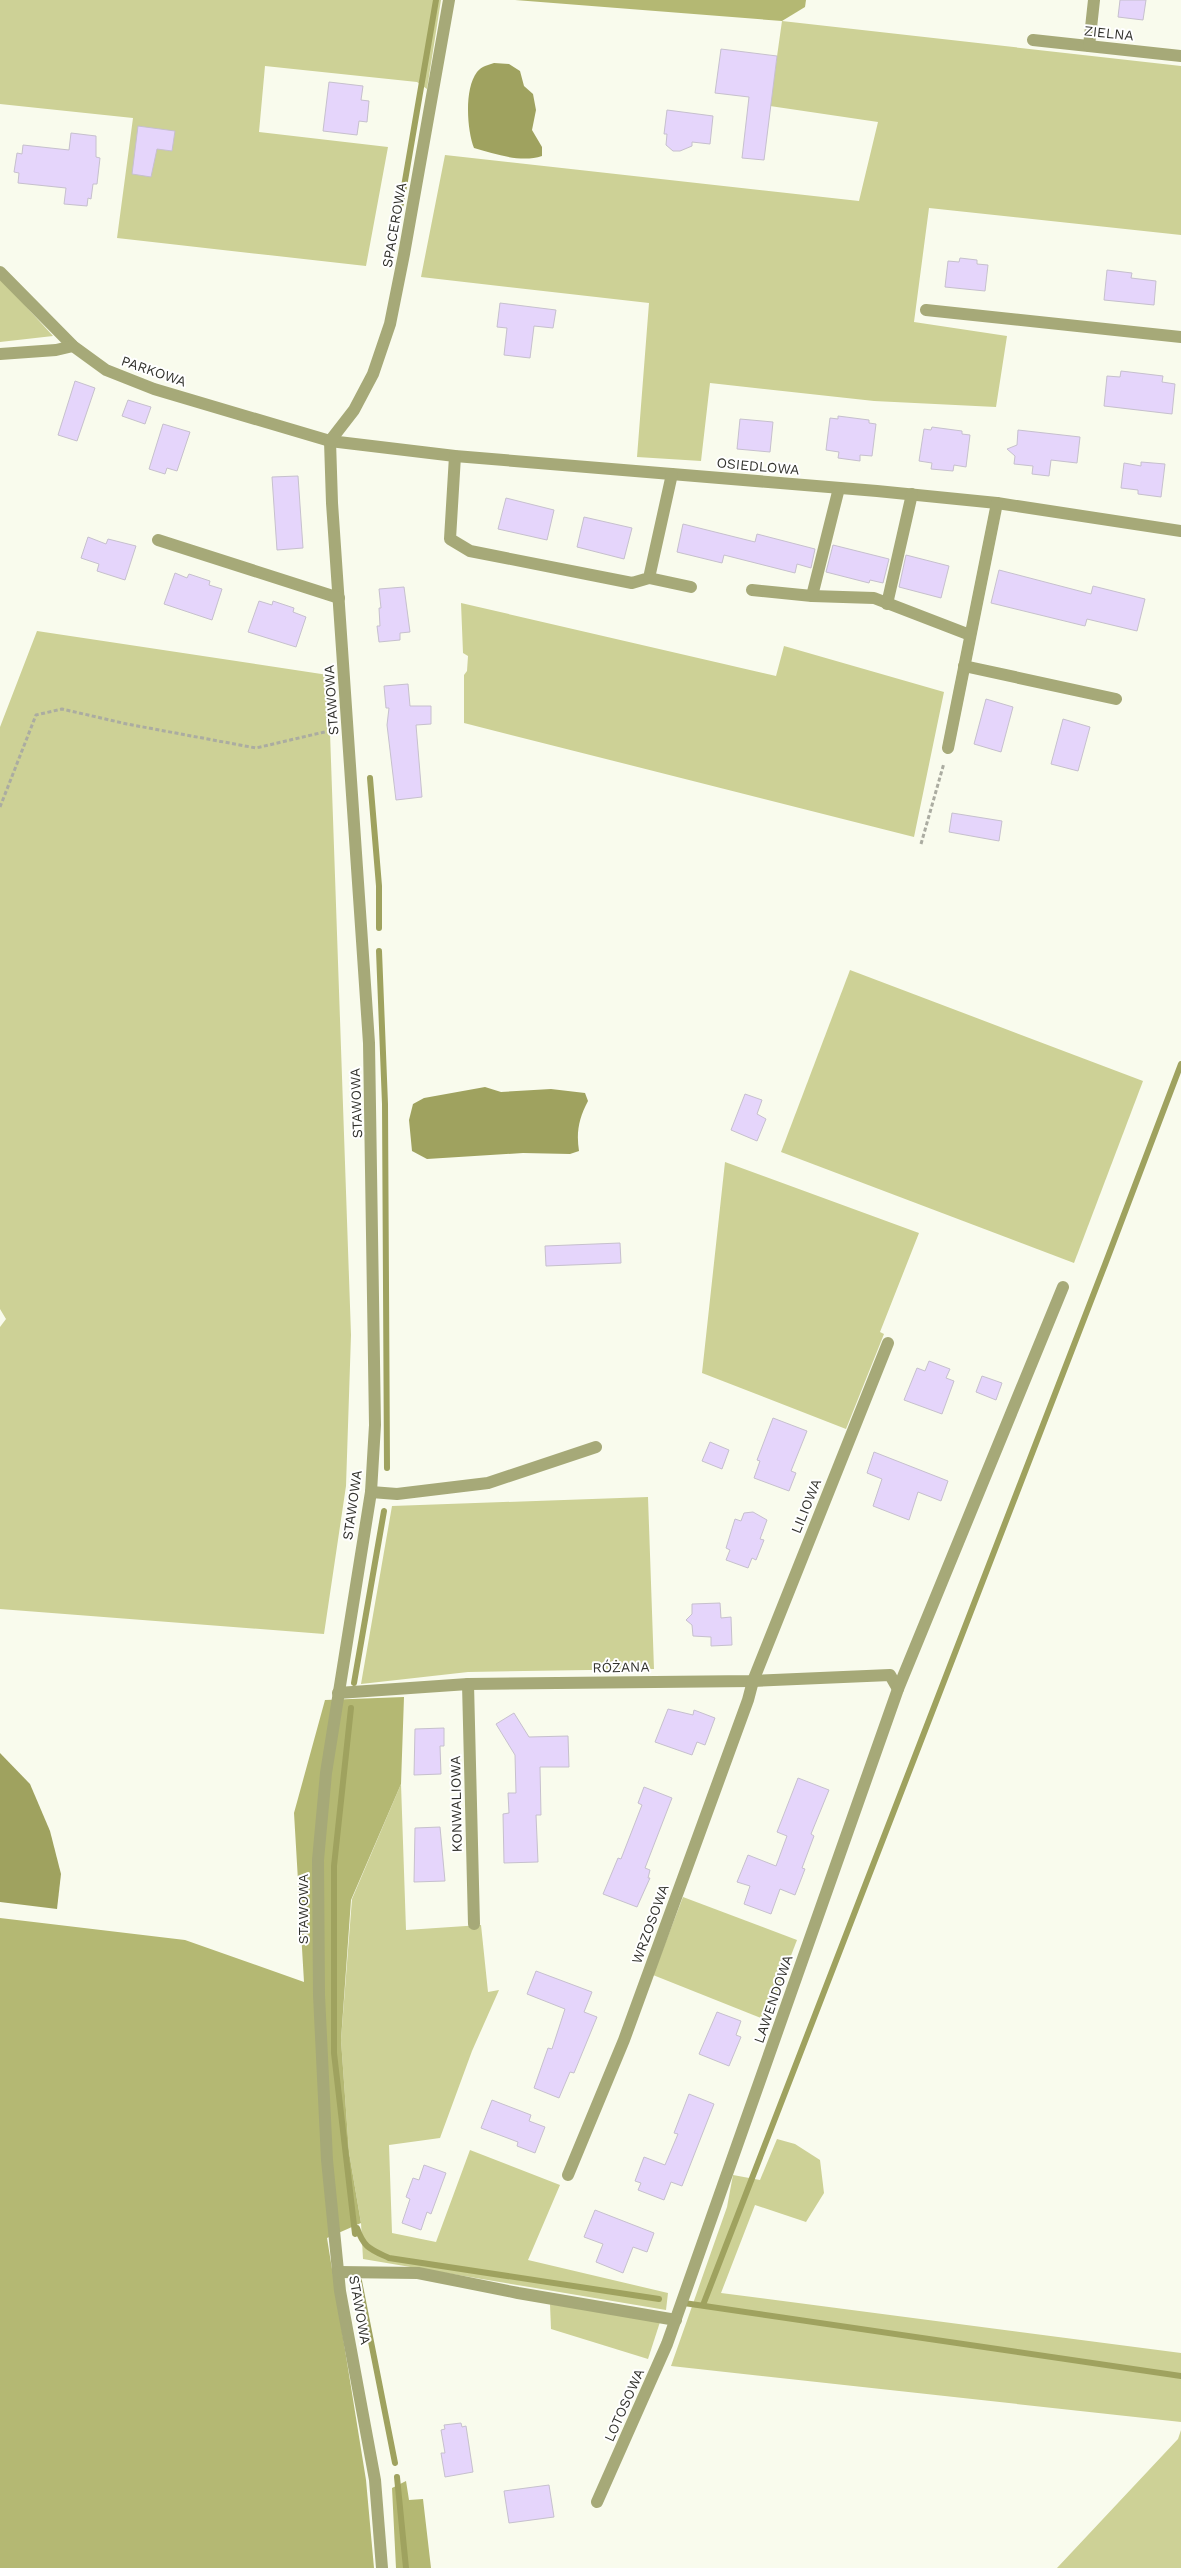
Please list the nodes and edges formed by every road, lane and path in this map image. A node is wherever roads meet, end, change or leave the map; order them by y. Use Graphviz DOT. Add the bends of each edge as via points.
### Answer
graph roads {
  1 [pos="449,0"];
  2 [pos="1094,0"];
  3 [pos="1033,40"];
  4 [pos="1089,46"];
  5 [pos="1181,56"];
  6 [pos="0,272"];
  7 [pos="926,310"];
  8 [pos="1181,337"];
  9 [pos="73,346"];
  10 [pos="0,354"];
  11 [pos="330,441"];
  12 [pos="455,456"];
  13 [pos="672,474"];
  14 [pos="840,488"];
  15 [pos="912,494"];
  16 [pos="996,503"];
  17 [pos="1181,531"];
  18 [pos="158,540"];
  19 [pos="649,578"];
  20 [pos="691,587"];
  21 [pos="752,590"];
  22 [pos="812,596"];
  23 [pos="339,598"];
  24 [pos="887,604"];
  25 [pos="970,635"];
  26 [pos="964,666"];
  27 [pos="1116,699"];
  28 [pos="348,727"];
  29 [pos="948,748"];
  30 [pos="0,807"];
  31 [pos="921,844"];
  32 [pos="1063,1287"];
  33 [pos="888,1343"];
  34 [pos="596,1447"];
  35 [pos="372,1492"];
  36 [pos="753,1680"];
  37 [pos="468,1684"];
  38 [pos="898,1689"];
  39 [pos="338,1693"];
  40 [pos="474,1924"];
  41 [pos="568,2175"];
  42 [pos="338,2272"];
  43 [pos="676,2320"];
  44 [pos="597,2502"];
  45 [pos="382,2568"];
  1 -- 11 [label="street, SPACEROWA" via="390,324 373,374 354,410"];
  2 -- 4 [label="street"];
  3 -- 4 [label="street, ZIELNA"];
  4 -- 5 [label="street, ZIELNA"];
  6 -- 9 [label="street, PARKOWA"];
  7 -- 8 [label="street"];
  9 -- 10 [label="street"];
  9 -- 11 [label="street, PARKOWA" via="106,370 154,389"];
  11 -- 12 [label="street, OSIEDLOWA"];
  11 -- 23 [label="street, STAWOWA"];
  12 -- 13 [label="street, OSIEDLOWA"];
  12 -- 19 [label="street" via="450,539 470,551 632,583"];
  13 -- 14 [label="street, OSIEDLOWA"];
  13 -- 19 [label="street"];
  14 -- 15 [label="street, OSIEDLOWA"];
  14 -- 22 [label="street"];
  15 -- 16 [label="street, OSIEDLOWA"];
  15 -- 24 [label="street"];
  16 -- 17 [label="street, OSIEDLOWA"];
  16 -- 25 [label="street"];
  18 -- 23 [label="street"];
  19 -- 20 [label="street"];
  21 -- 22 [label="street"];
  22 -- 24 [label="street" via="874,598"];
  23 -- 28 [label="street, STAWOWA"];
  24 -- 25 [label="street"];
  25 -- 26 [label="street"];
  26 -- 27 [label="street"];
  26 -- 29 [label="street"];
  28 -- 30 [label="path" via="256,748 62,709 36,715"];
  28 -- 35 [label="street, STAWOWA" via="370,1071 375,1425"];
  29 -- 31 [label="path"];
  32 -- 38 [label="street, LAWENDOWA"];
  33 -- 36 [label="street, LILIOWA"];
  34 -- 35 [label="street" via="488,1483 397,1494"];
  35 -- 39 [label="street, STAWOWA"];
  36 -- 37 [label="street, RÓŻANA"];
  36 -- 38 [label="street, RÓŻANA" via="890,1675"];
  36 -- 41 [label="street, WRZOSOWA" via="624,2040"];
  37 -- 39 [label="street, RÓŻANA"];
  37 -- 40 [label="street, KONWALIOWA"];
  38 -- 43 [label="street, LAWENDOWA"];
  39 -- 42 [label="street, STAWOWA" via="318,1860 320,2034 327,2160"];
  42 -- 43 [label="street" via="418,2273"];
  42 -- 45 [label="street, STAWOWA" via="375,2480"];
  43 -- 44 [label="street, LOTOSOWA"];
}
